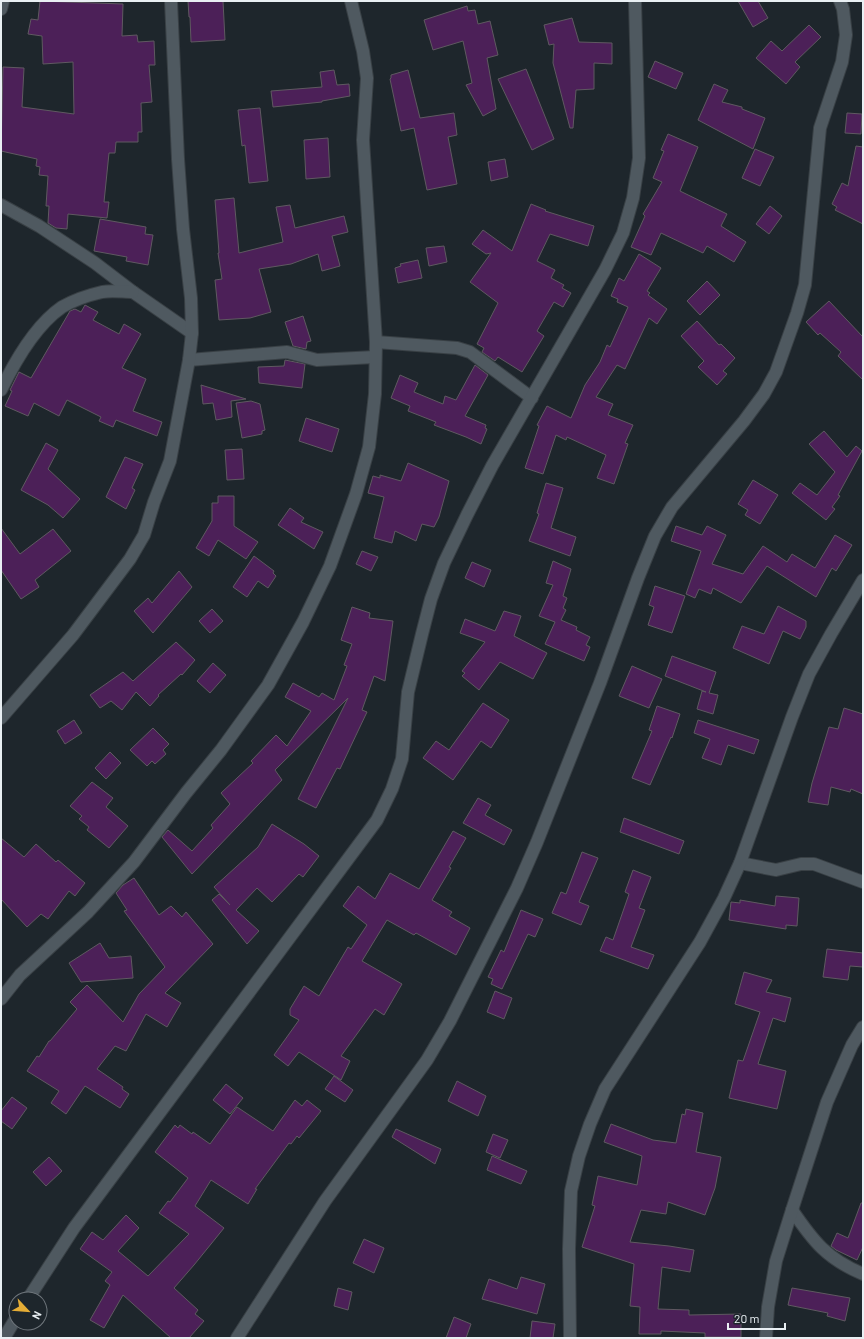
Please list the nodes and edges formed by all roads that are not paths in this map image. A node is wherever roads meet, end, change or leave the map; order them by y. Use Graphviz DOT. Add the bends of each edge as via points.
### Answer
graph roads {
  1 [pos="3,1"];
  2 [pos="171,1"];
  3 [pos="351,1"];
  4 [pos="634,1"];
  5 [pos="840,1"];
  6 [pos="1,9"];
  7 [pos="1,205"];
  8 [pos="133,292"];
  9 [pos="192,333"];
  10 [pos="376,342"];
  11 [pos="375,357"];
  12 [pos="190,360"];
  13 [pos="1,390"];
  14 [pos="532,398"];
  15 [pos="863,580"];
  16 [pos="1,718"];
  17 [pos="740,863"];
  18 [pos="863,882"];
  19 [pos="1,1000"];
  20 [pos="863,1027"];
  21 [pos="792,1210"];
  22 [pos="863,1274"];
  23 [pos="33,1291"];
  24 [pos="237,1338"];
  25 [pos="570,1338"];
  26 [pos="766,1338"];
  1 -- 6 [label="street"];
  2 -- 9 [label="street" via="178,159"];
  3 -- 10 [label="street" via="363,51 366,78 363,140"];
  4 -- 14 [label="street" via="639,158 633,198 623,233 605,270"];
  5 -- 24 [label="street" via="846,35 842,62 820,128 805,285 776,372 744,421 672,507 655,536 537,842 517,888 450,1021 427,1060 325,1202"];
  7 -- 8 [label="street" via="95,263"];
  8 -- 9 [label="street"];
  8 -- 13 [label="street" via="104,292 81,298 63,307 44,323 28,344"];
  9 -- 12 [label="street"];
  10 -- 11 [label="street"];
  10 -- 14 [label="street" via="457,348 470,352"];
  11 -- 12 [label="street" via="317,360 287,352"];
  11 -- 19 [label="street" via="375,394 369,447 356,494 330,566 268,685 134,862 88,912 20,975"];
  12 -- 16 [label="street" via="170,461 144,535 73,635"];
  14 -- 23 [label="street" via="488,473 444,562 431,599 408,692 402,759 392,789 377,820 79,1222"];
  15 -- 17 [label="street" via="809,674"];
  17 -- 18 [label="street" via="776,870 801,864 814,864"];
  17 -- 25 [label="street" via="700,942 605,1089 590,1124 571,1191"];
  20 -- 21 [label="street" via="826,1102"];
  21 -- 22 [label="street" via="810,1236 831,1257"];
  21 -- 26 [label="street" via="776,1261 768,1307"];
}
